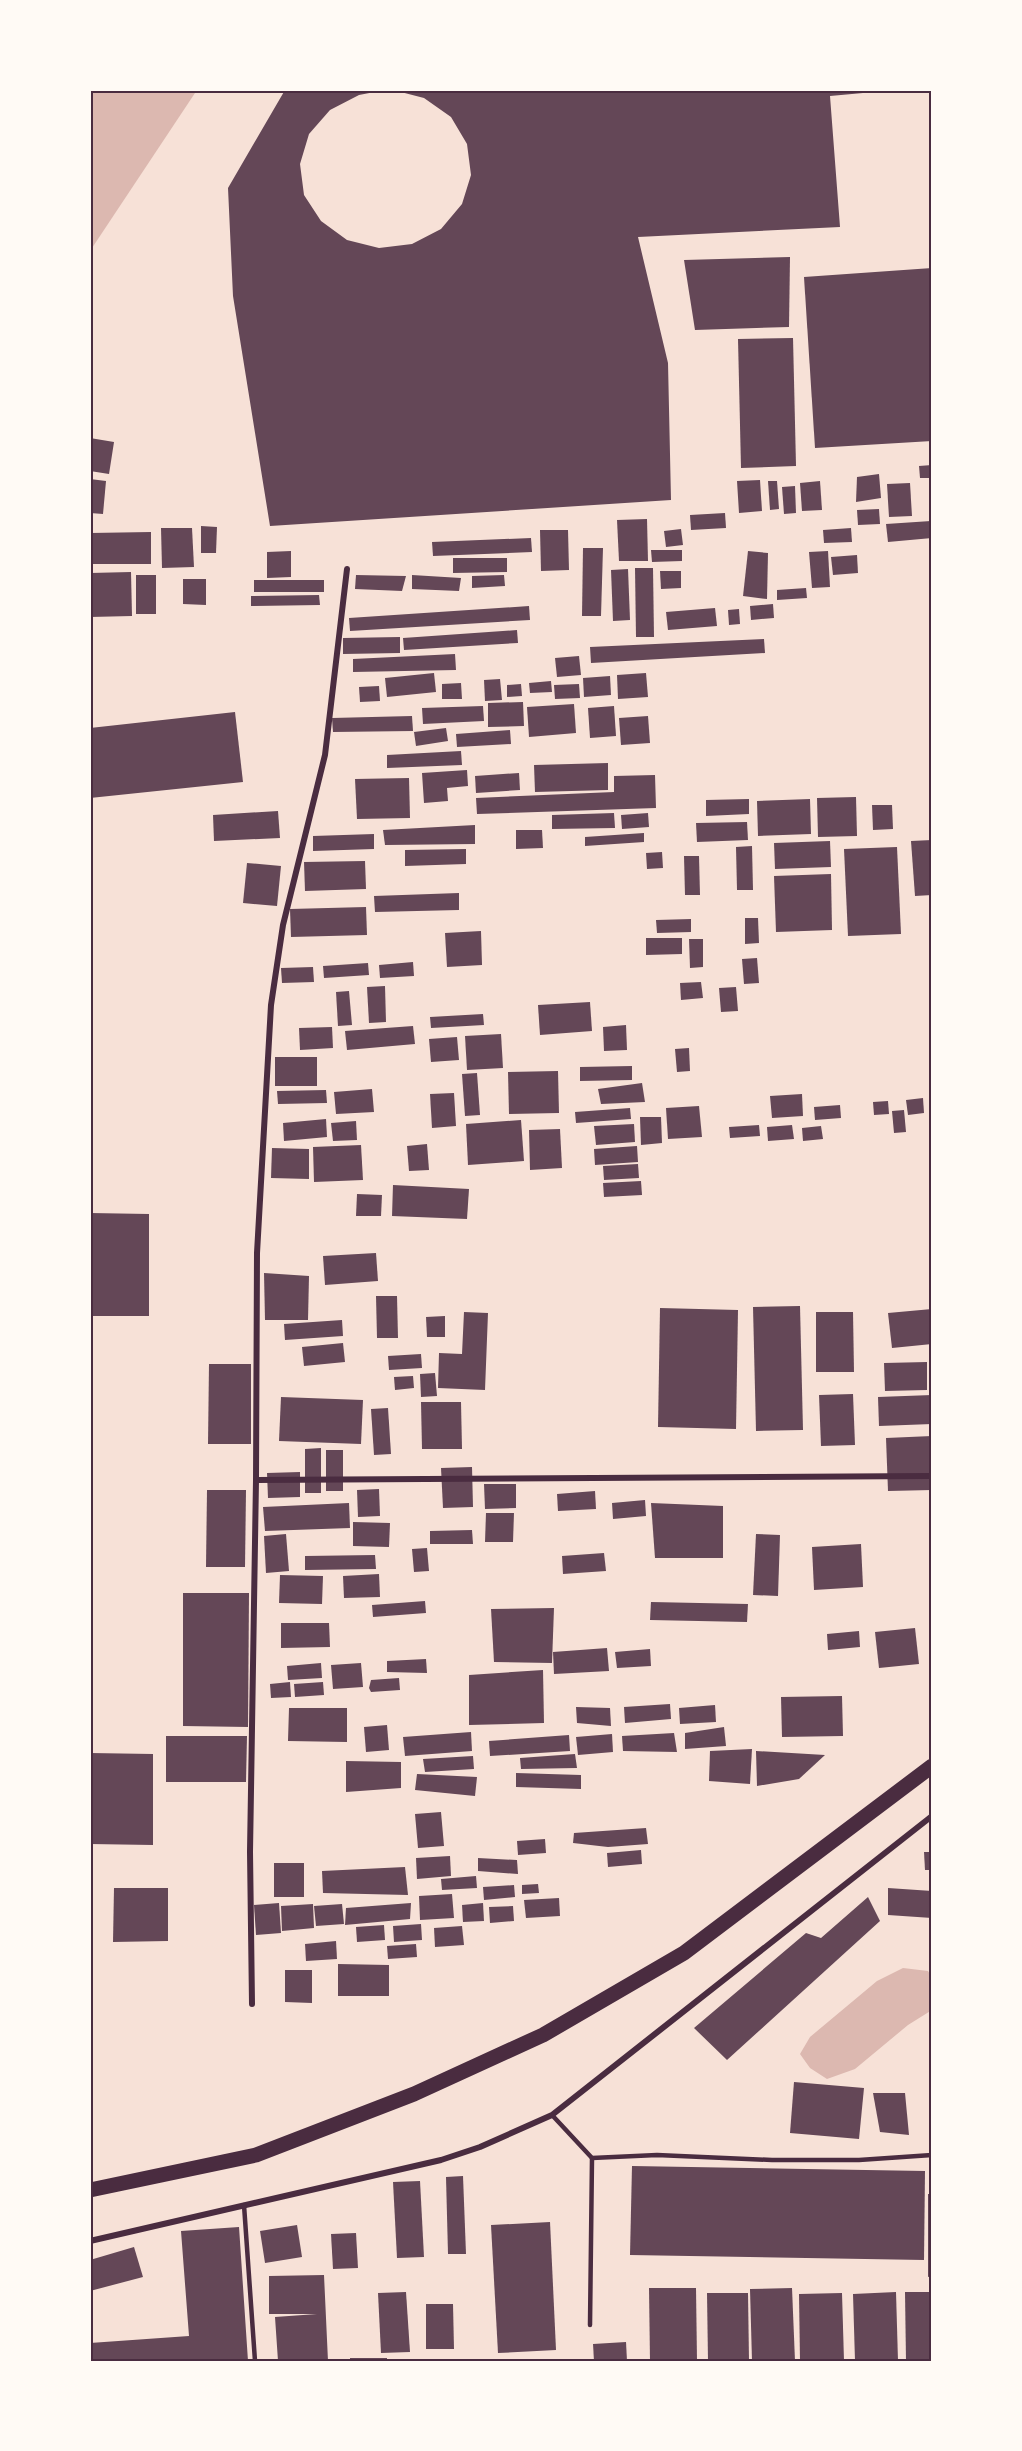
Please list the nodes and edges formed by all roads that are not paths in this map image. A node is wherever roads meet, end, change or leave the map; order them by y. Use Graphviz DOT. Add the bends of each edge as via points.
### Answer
graph roads {
  1 [pos="347,569"];
  2 [pos="932,1476"];
  3 [pos="256,1480"];
  4 [pos="932,1766"];
  5 [pos="932,1816"];
  6 [pos="252,2004"];
  7 [pos="552,2115"];
  8 [pos="932,2155"];
  9 [pos="592,2158"];
  10 [pos="90,2190"];
  11 [pos="244,2205"];
  12 [pos="90,2241"];
  13 [pos="590,2325"];
  14 [pos="255,2361"];
  1 -- 3 [label="street" via="325,755 283,925 271,1005 257,1253"];
  2 -- 3 [label="street"];
  3 -- 6 [label="street" via="250,1852"];
  4 -- 10 [label="main road" via="684,1953 543,2035 414,2094 256,2155"];
  5 -- 7 [label="street"];
  7 -- 9 [label="lane"];
  7 -- 11 [label="street" via="441,2160"];
  8 -- 9 [label="lane" via="859,2160 657,2155"];
  9 -- 13 [label="lane"];
  11 -- 12 [label="street"];
  11 -- 14 [label="lane"];
}
